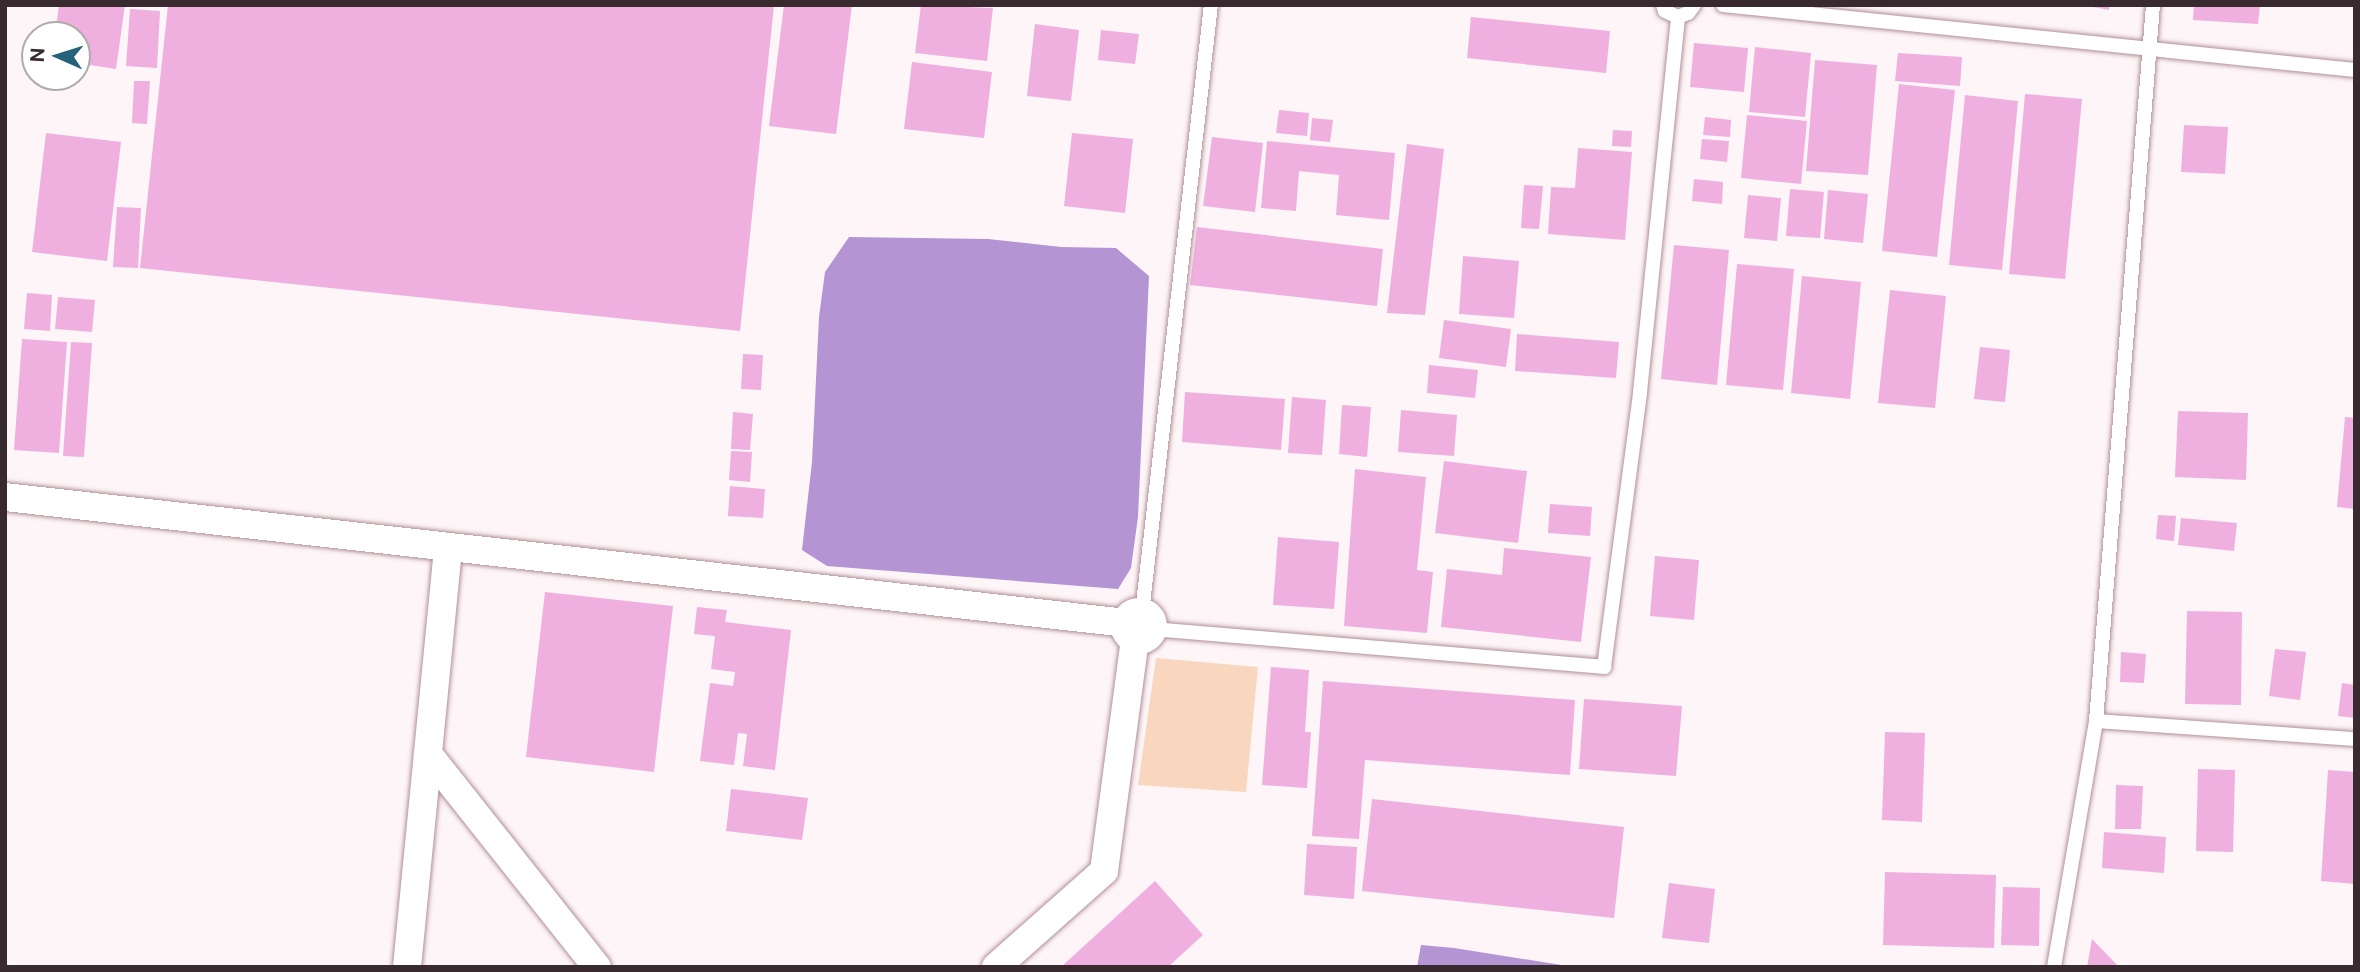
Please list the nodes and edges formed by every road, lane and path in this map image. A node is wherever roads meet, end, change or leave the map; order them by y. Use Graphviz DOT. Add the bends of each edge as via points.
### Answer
graph roads {
  1 [pos="1211,5"];
  2 [pos="1663,5"];
  3 [pos="1694,5"];
  4 [pos="1723,5"];
  5 [pos="2153,5"];
  6 [pos="1678,17"];
  7 [pos="2149,49"];
  8 [pos="2355,70"];
  9 [pos="5,497"];
  10 [pos="448,547"];
  11 [pos="1139,626"];
  12 [pos="2096,721"];
  13 [pos="2355,739"];
  14 [pos="428,754"];
  15 [pos="407,967"];
  16 [pos="597,967"];
  17 [pos="996,967"];
  18 [pos="2054,967"];
  1 -- 11 [label="lane"];
  2 -- 6 [label="lane"];
  3 -- 6 [label="lane"];
  4 -- 7 [label="lane"];
  5 -- 7 [label="lane"];
  6 -- 11 [label="lane" via="1640,392 1604,667"];
  7 -- 8 [label="lane"];
  7 -- 12 [label="lane"];
  9 -- 10 [label="street"];
  10 -- 11 [label="street"];
  10 -- 14 [label="street"];
  11 -- 17 [label="street" via="1104,871"];
  12 -- 13 [label="lane"];
  12 -- 18 [label="lane"];
  14 -- 15 [label="street"];
  14 -- 16 [label="street"];
}
